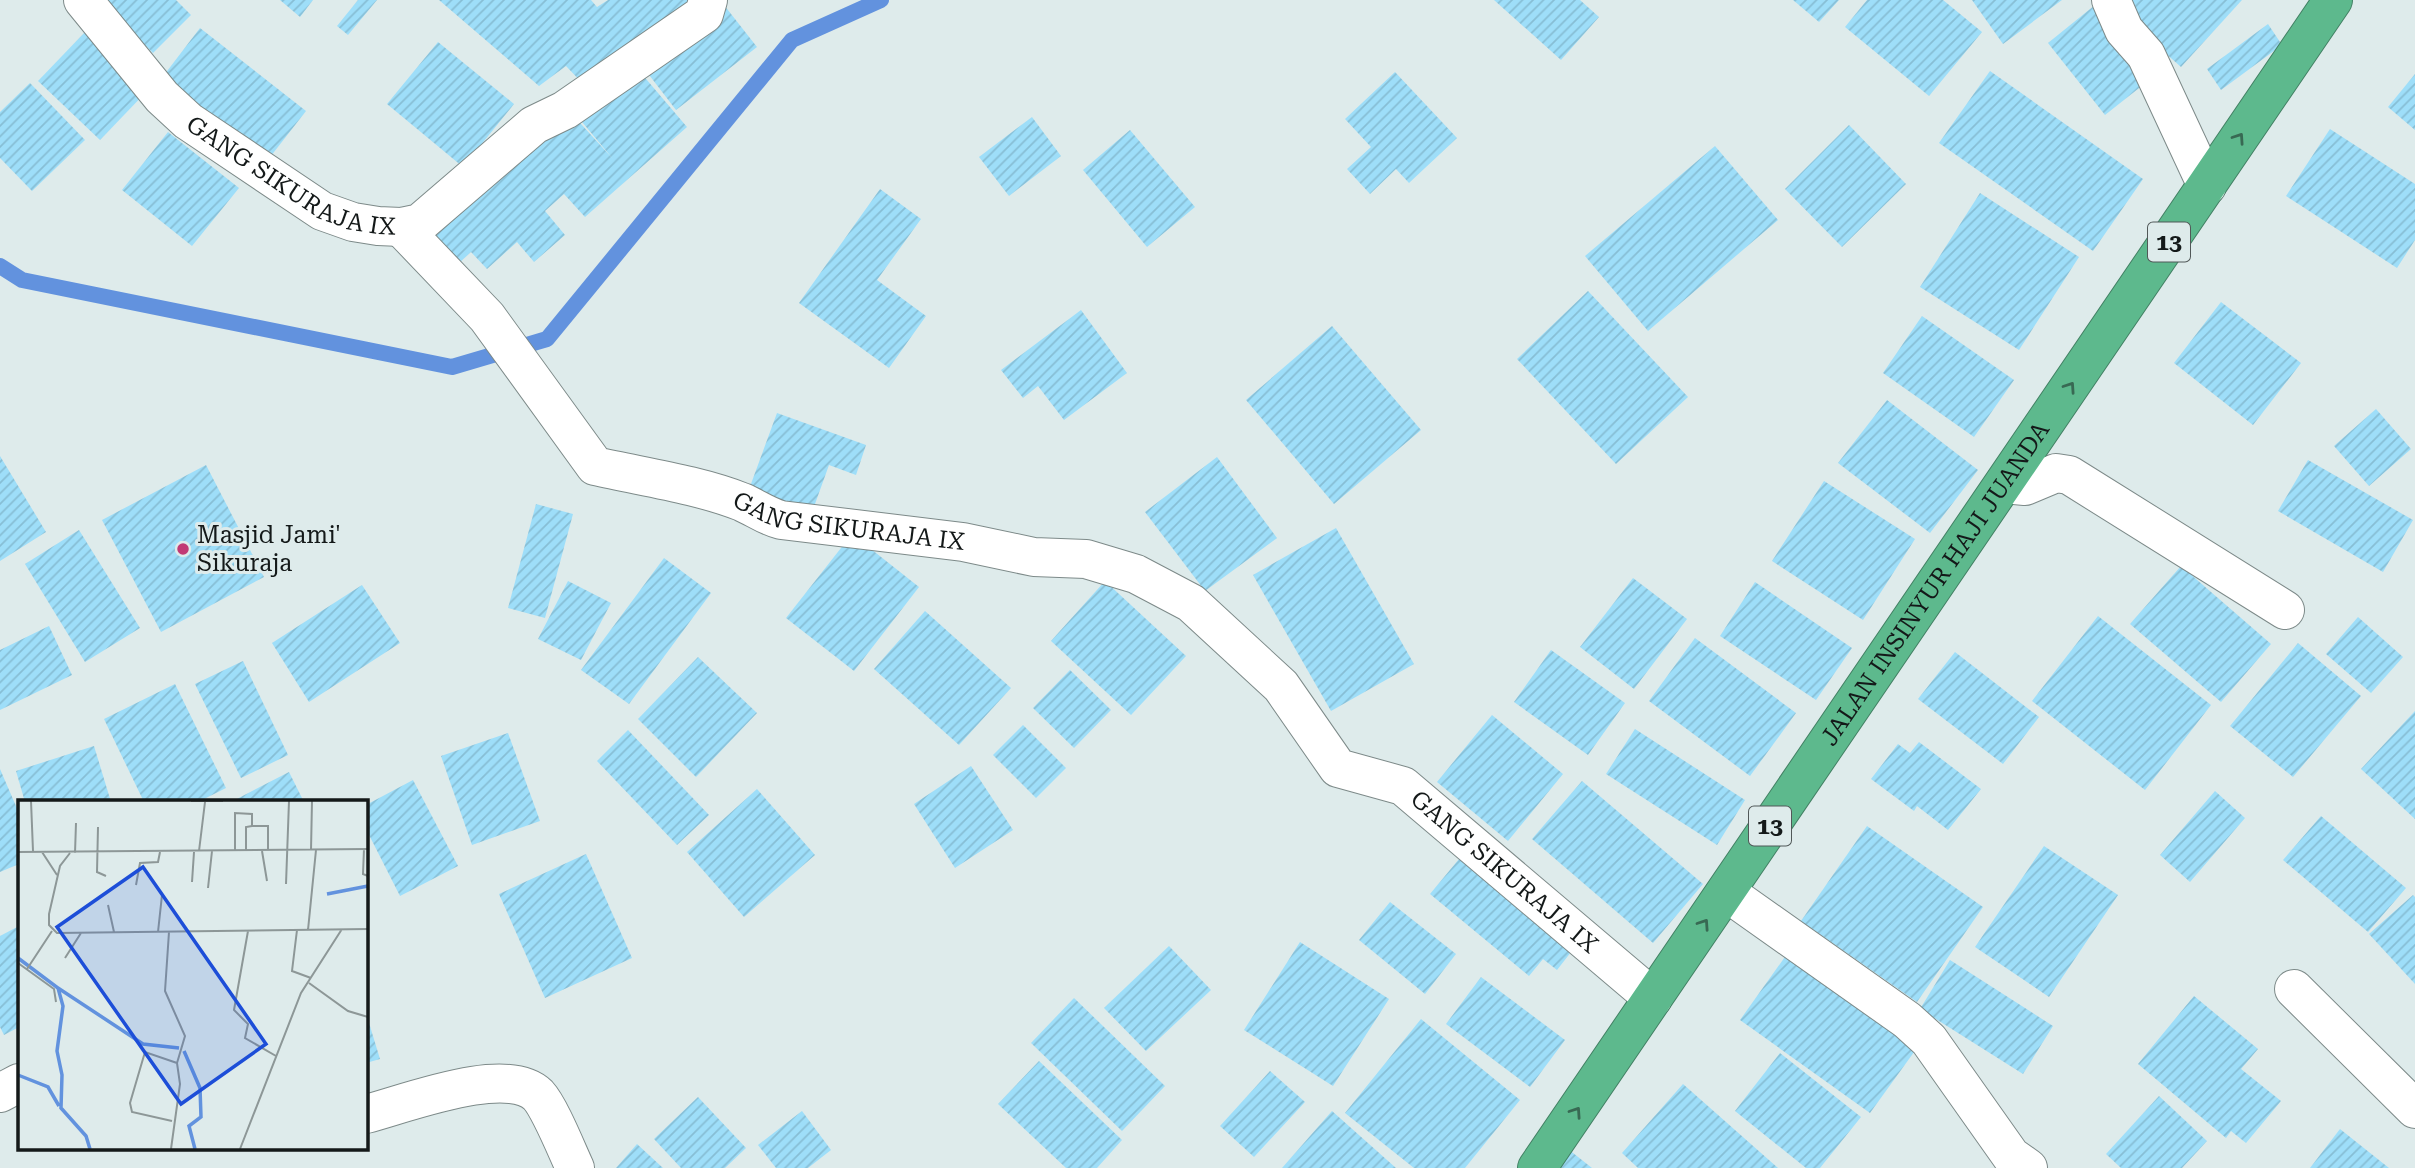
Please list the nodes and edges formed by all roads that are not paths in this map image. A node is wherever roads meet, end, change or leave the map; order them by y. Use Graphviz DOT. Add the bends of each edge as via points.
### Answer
graph roads {
  1 [pos="83,0"];
  2 [pos="708,0"];
  3 [pos="2111,0"];
  4 [pos="2333,0"];
  5 [pos="2207,186"];
  6 [pos="401,227"];
  7 [pos="2004,484"];
  8 [pos="2285,610"];
  9 [pos="1726,892"];
  10 [pos="2294,989"];
  11 [pos="1653,998"];
  12 [pos="18,1084"];
  13 [pos="0,1093"];
  14 [pos="2415,1109"];
  15 [pos="368,1113"];
  16 [pos="575,1168"];
  17 [pos="1537,1168"];
  18 [pos="2028,1168"];
  1 -- 6 [label="street, GANG SIKURAJA IX" via="162,97 188,121 322,211 353,222"];
  2 -- 6 [label="street" via="704,14 565,110 534,125 421,223"];
  3 -- 5 [label="street" via="2124,30 2146,55"];
  5 -- 4 [label="highway, JALAN INSINYUR HAJI JUANDA / 13, one-way"];
  7 -- 5 [label="highway, JALAN INSINYUR HAJI JUANDA / 13, one-way"];
  6 -- 11 [label="street, GANG SIKURAJA IX" via="487,317 595,467 718,495 781,520 963,542 1034,557 1086,559 1136,574 1191,603 1281,686 1338,768 1403,786"];
  7 -- 8 [label="street" via="2025,486 2056,473 2069,475"];
  7 -- 9 [label="highway, JALAN INSINYUR HAJI JUANDA / 13"];
  11 -- 9 [label="highway, JALAN INSINYUR HAJI JUANDA / 13, one-way"];
  9 -- 18 [label="street" via="1929,1040 2011,1156"];
  10 -- 14 [label="street"];
  17 -- 11 [label="highway, JALAN INSINYUR HAJI JUANDA / 13, one-way"];
  12 -- 13 [label="street"];
  15 -- 16 [label="street" via="508,1082 539,1096"];
}
